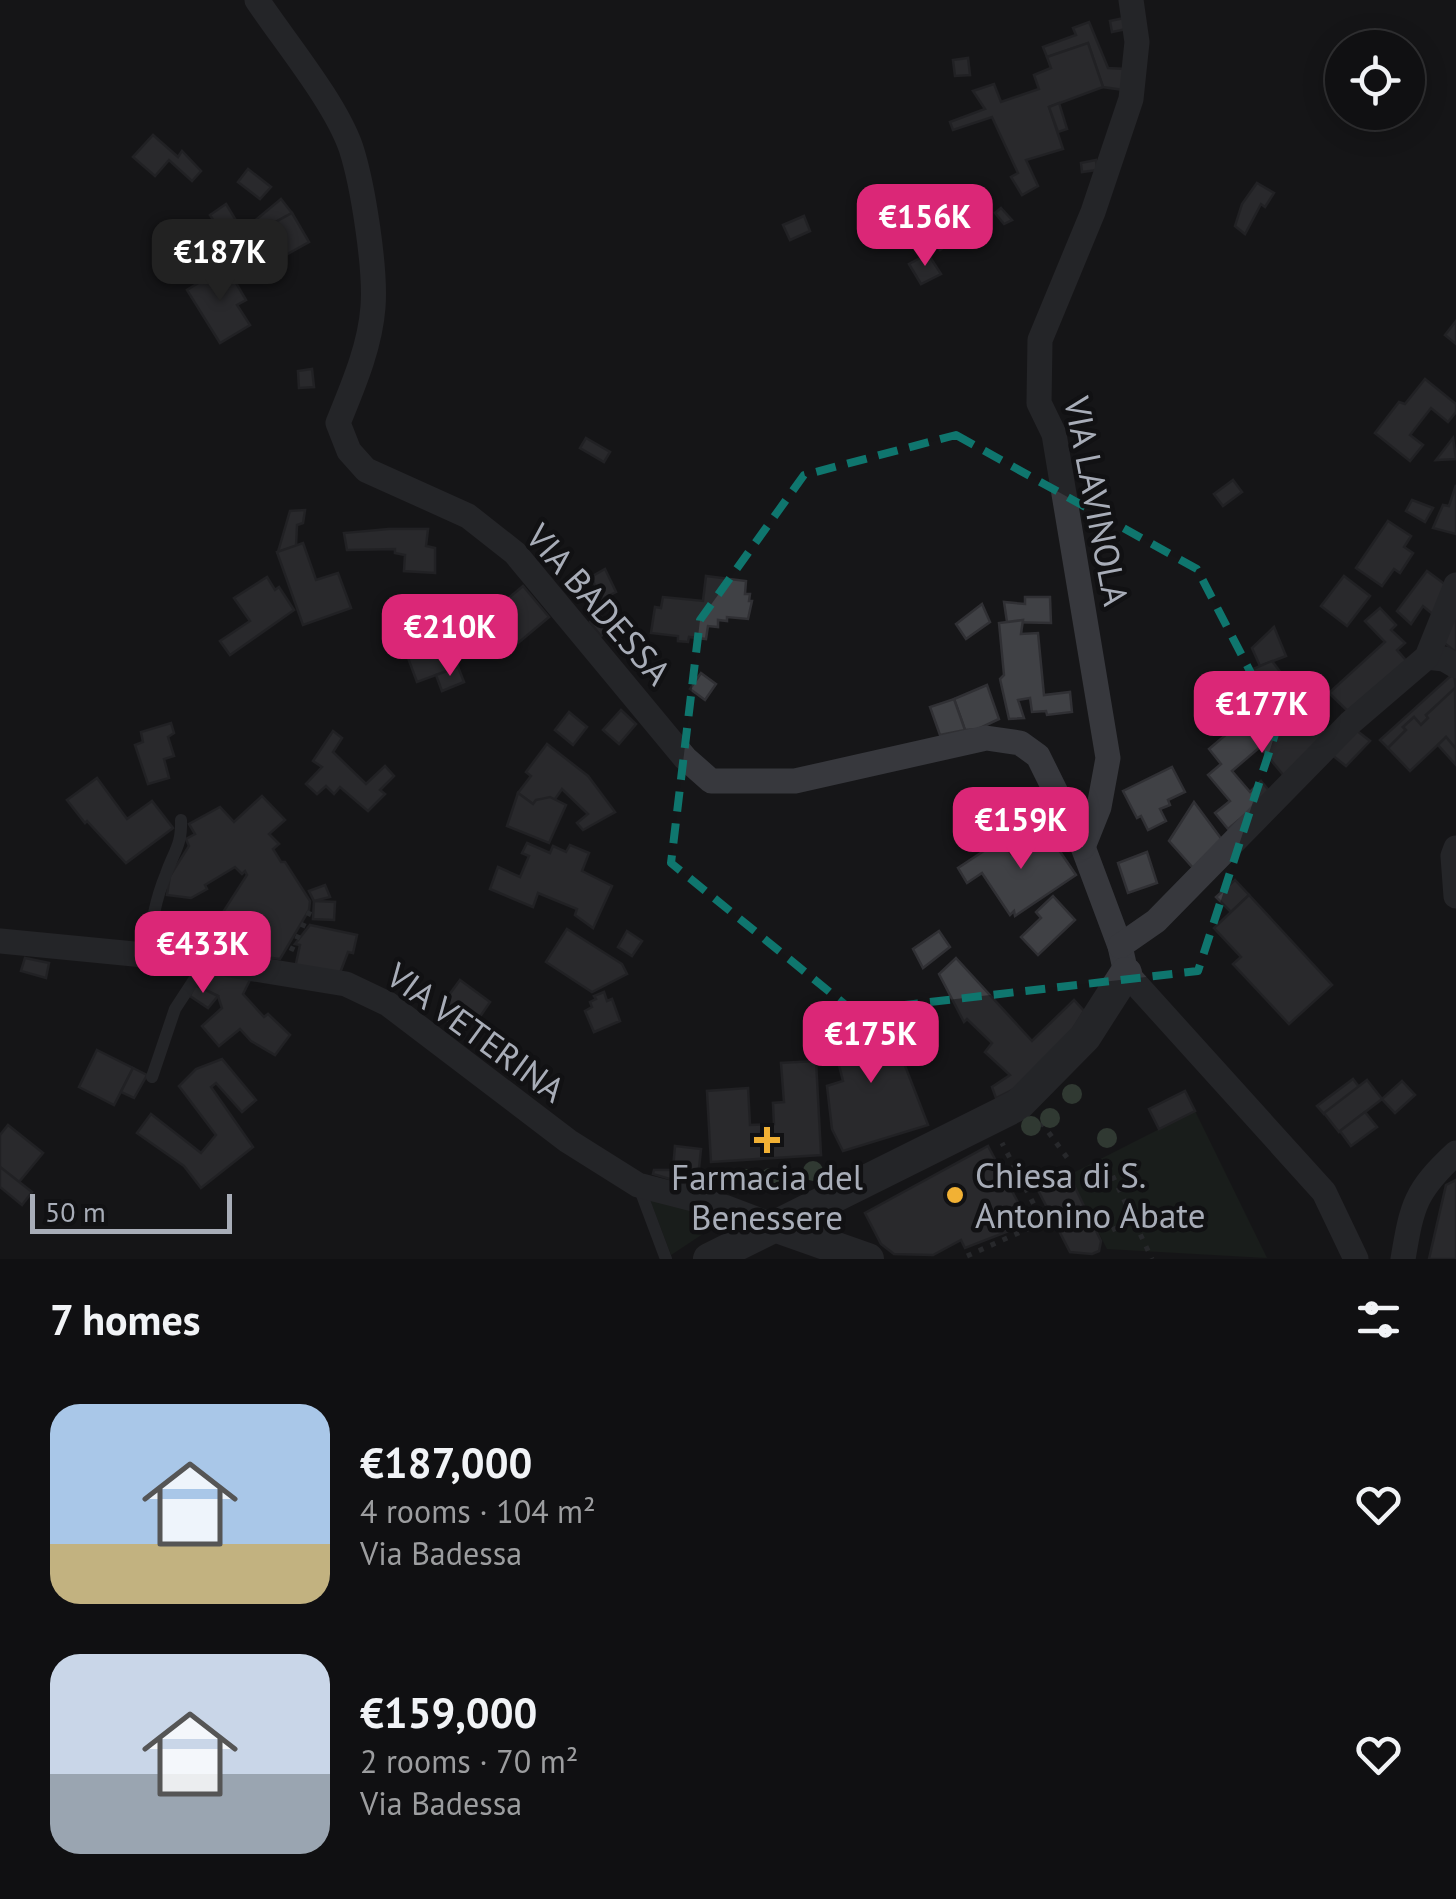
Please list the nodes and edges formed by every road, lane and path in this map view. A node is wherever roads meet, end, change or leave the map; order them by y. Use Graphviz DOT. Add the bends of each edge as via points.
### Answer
graph roads {
  1 [pos="257,0"];
  2 [pos="1131,0"];
  3 [pos="1456,585"];
  4 [pos="1427,656"];
  5 [pos="1456,666"];
  6 [pos="181,820"];
  7 [pos="1083,847"];
  8 [pos="1456,848"];
  9 [pos="1456,896"];
  10 [pos="312,907"];
  11 [pos="0,941"];
  12 [pos="148,954"];
  13 [pos="1123,960"];
  14 [pos="206,961"];
  15 [pos="287,973"];
  16 [pos="152,1076"];
  17 [pos="1040,1119"];
  18 [pos="998,1136"];
  19 [pos="1456,1153"];
  20 [pos="1071,1164"];
  21 [pos="1107,1164"];
  22 [pos="638,1185"];
  23 [pos="836,1196"];
  24 [pos="1159,1208"];
  25 [pos="1134,1219"];
  26 [pos="774,1226"];
  27 [pos="1112,1230"];
  28 [pos="967,1256"];
  29 [pos="865,1258"];
  30 [pos="666,1259"];
  31 [pos="709,1259"];
  32 [pos="1152,1259"];
  33 [pos="1356,1259"];
  34 [pos="1403,1259"];
  1 -- 7 [label="street, VIA BADESSA" via="350,147 370,242 374,307 338,423 366,470 468,516 515,553 711,781 795,781 986,738 1020,743 1038,756"];
  2 -- 7 [label="street, VIA LAVINOLA" via="1138,42 1130,99 1040,340 1039,403 1054,434 1108,758"];
  3 -- 4 [label="street"];
  4 -- 5 [label="street"];
  4 -- 13 [label="street" via="1350,723"];
  6 -- 12 [label="lane" via="182,841 154,911"];
  7 -- 13 [label="street, VIA BADESSA"];
  8 -- 9 [label="street"];
  10 -- 15 [label="path" via="291,948"];
  11 -- 12 [label="street, VIA VETERINA"];
  12 -- 14 [label="street, VIA VETERINA"];
  13 -- 23 [label="street" via="1086,1037 1018,1105"];
  13 -- 33 [label="street" via="1324,1192"];
  14 -- 15 [label="street, VIA VETERINA"];
  14 -- 16 [label="lane" via="175,1009"];
  15 -- 22 [label="street, VIA VETERINA" via="346,984 388,1004 568,1141"];
  17 -- 20 [label="path"];
  18 -- 28 [label="path" via="1043,1222"];
  19 -- 34 [label="street" via="1428,1180 1412,1210"];
  21 -- 25 [label="path"];
  22 -- 26 [label="street, VIA VETERINA"];
  22 -- 30 [label="lane"];
  23 -- 26 [label="street"];
  23 -- 29 [label="street" via="838,1219"];
  24 -- 25 [label="path"];
  25 -- 27 [label="path"];
  25 -- 32 [label="path"];
  26 -- 29 [label="street"];
  26 -- 31 [label="street"];
}
